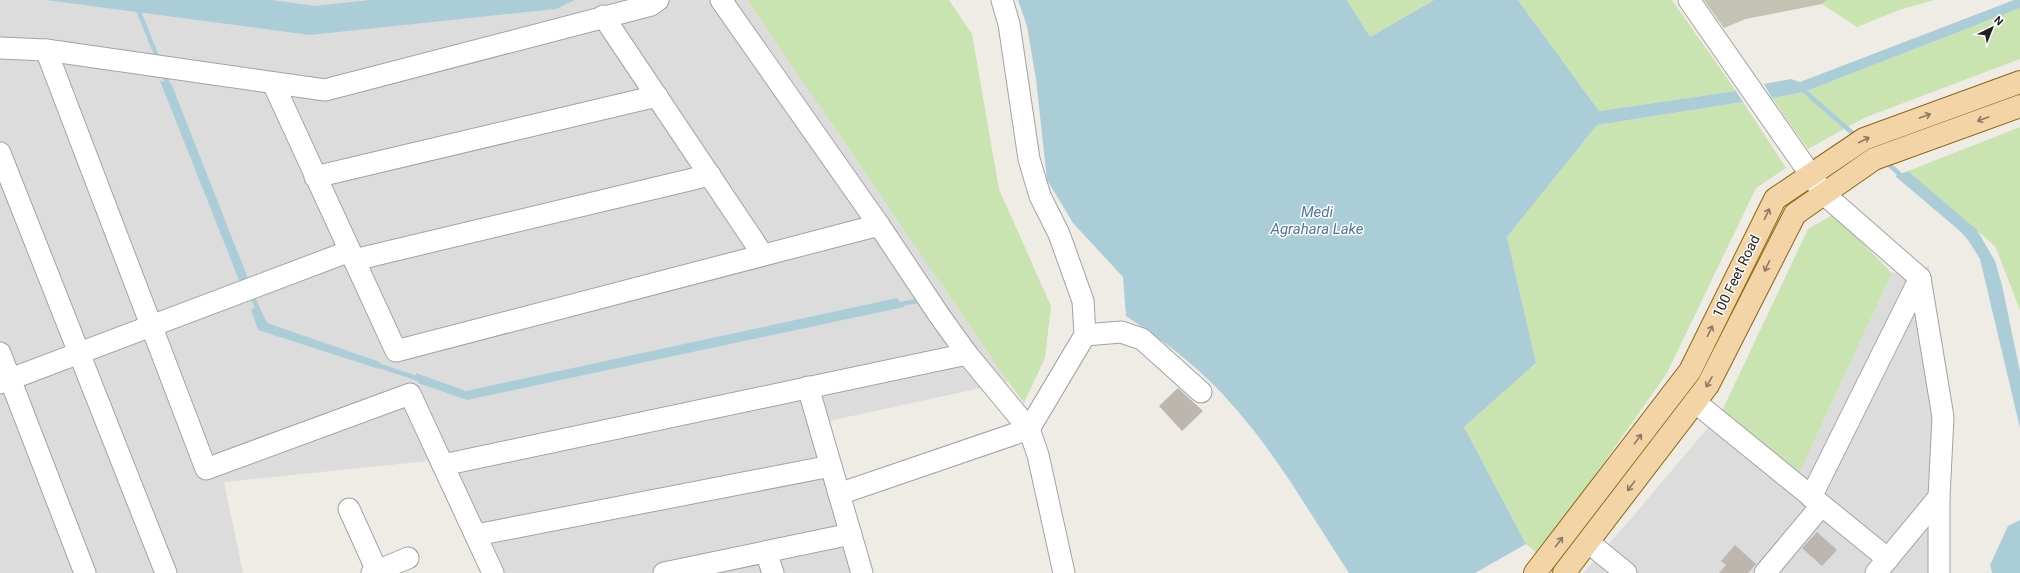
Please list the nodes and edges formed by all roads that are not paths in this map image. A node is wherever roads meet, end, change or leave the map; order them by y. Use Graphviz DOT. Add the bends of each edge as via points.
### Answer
graph roads {
  1 [pos="658,0"];
  2 [pos="721,0"];
  3 [pos="1002,0"];
  4 [pos="1689,0"];
  5 [pos="603,16"];
  6 [pos="0,48"];
  7 [pos="46,50"];
  8 [pos="2020,82"];
  9 [pos="273,83"];
  10 [pos="657,96"];
  11 [pos="2020,106"];
  12 [pos="0,153"];
  13 [pos="710,175"];
  14 [pos="1812,175"];
  15 [pos="315,177"];
  16 [pos="1824,194"];
  17 [pos="879,224"];
  18 [pos="763,255"];
  19 [pos="352,256"];
  20 [pos="1920,278"];
  21 [pos="152,326"];
  22 [pos="1085,335"];
  23 [pos="0,353"];
  24 [pos="79,353"];
  25 [pos="967,354"];
  26 [pos="5,381"];
  27 [pos="808,388"];
  28 [pos="1201,392"];
  29 [pos="1695,402"];
  30 [pos="1029,429"];
  31 [pos="443,465"];
  32 [pos="831,466"];
  33 [pos="839,494"];
  34 [pos="1939,496"];
  35 [pos="1816,502"];
  36 [pos="349,509"];
  37 [pos="851,534"];
  38 [pos="476,536"];
  39 [pos="1588,542"];
  40 [pos="766,552"];
  41 [pos="408,558"];
  42 [pos="1882,566"];
  43 [pos="376,572"];
  44 [pos="85,573"];
  45 [pos="166,573"];
  46 [pos="493,573"];
  47 [pos="664,573"];
  48 [pos="773,573"];
  49 [pos="862,573"];
  50 [pos="1064,573"];
  51 [pos="1535,573"];
  52 [pos="1564,573"];
  53 [pos="1626,573"];
  54 [pos="1765,573"];
  55 [pos="1939,573"];
  1 -- 5 [label="street" via="651,5"];
  2 -- 17 [label="street"];
  3 -- 22 [label="street" via="1009,24 1029,159 1040,196 1059,234 1082,301"];
  4 -- 14 [label="street"];
  5 -- 9 [label="street" via="325,90"];
  5 -- 10 [label="street"];
  6 -- 7 [label="street"];
  7 -- 9 [label="street"];
  7 -- 21 [label="street"];
  14 -- 8 [label="main road, 100 Feet Road, one-way" via="1864,139"];
  9 -- 15 [label="street"];
  10 -- 13 [label="street"];
  10 -- 15 [label="street"];
  11 -- 16 [label="main road, 100 Feet Road, one-way" via="1874,160"];
  12 -- 24 [label="street"];
  13 -- 18 [label="street"];
  13 -- 19 [label="street"];
  14 -- 16 [label="street"];
  51 -- 14 [label="main road, 100 Feet Road, one-way" via="1690,371 1772,204"];
  15 -- 19 [label="street"];
  16 -- 20 [label="street"];
  16 -- 29 [label="main road, 100 Feet Road, one-way" via="1791,219 1708,385"];
  17 -- 18 [label="street"];
  17 -- 25 [label="street"];
  18 -- 19 [label="street" via="396,351"];
  19 -- 21 [label="street"];
  20 -- 34 [label="street" via="1944,417"];
  20 -- 35 [label="street"];
  21 -- 24 [label="street"];
  21 -- 31 [label="street" via="206,469 410,394"];
  22 -- 28 [label="street" via="1121,332 1142,339"];
  22 -- 30 [label="street"];
  23 -- 26 [label="street"];
  24 -- 26 [label="street"];
  24 -- 45 [label="street"];
  25 -- 27 [label="street"];
  25 -- 30 [label="street"];
  26 -- 44 [label="street"];
  27 -- 31 [label="street"];
  27 -- 32 [label="street"];
  29 -- 35 [label="street"];
  29 -- 39 [label="main road, 100 Feet Road, one-way"];
  30 -- 33 [label="street"];
  30 -- 50 [label="street" via="1038,455"];
  31 -- 38 [label="street"];
  32 -- 33 [label="street"];
  32 -- 38 [label="street"];
  33 -- 37 [label="street"];
  34 -- 42 [label="street"];
  34 -- 55 [label="street"];
  35 -- 42 [label="street"];
  35 -- 54 [label="street"];
  36 -- 43 [label="street"];
  37 -- 40 [label="street"];
  37 -- 49 [label="street"];
  38 -- 46 [label="street"];
  39 -- 52 [label="main road, 100 Feet Road"];
  39 -- 53 [label="street"];
  40 -- 47 [label="street"];
  40 -- 48 [label="street"];
  41 -- 43 [label="street"];
}
